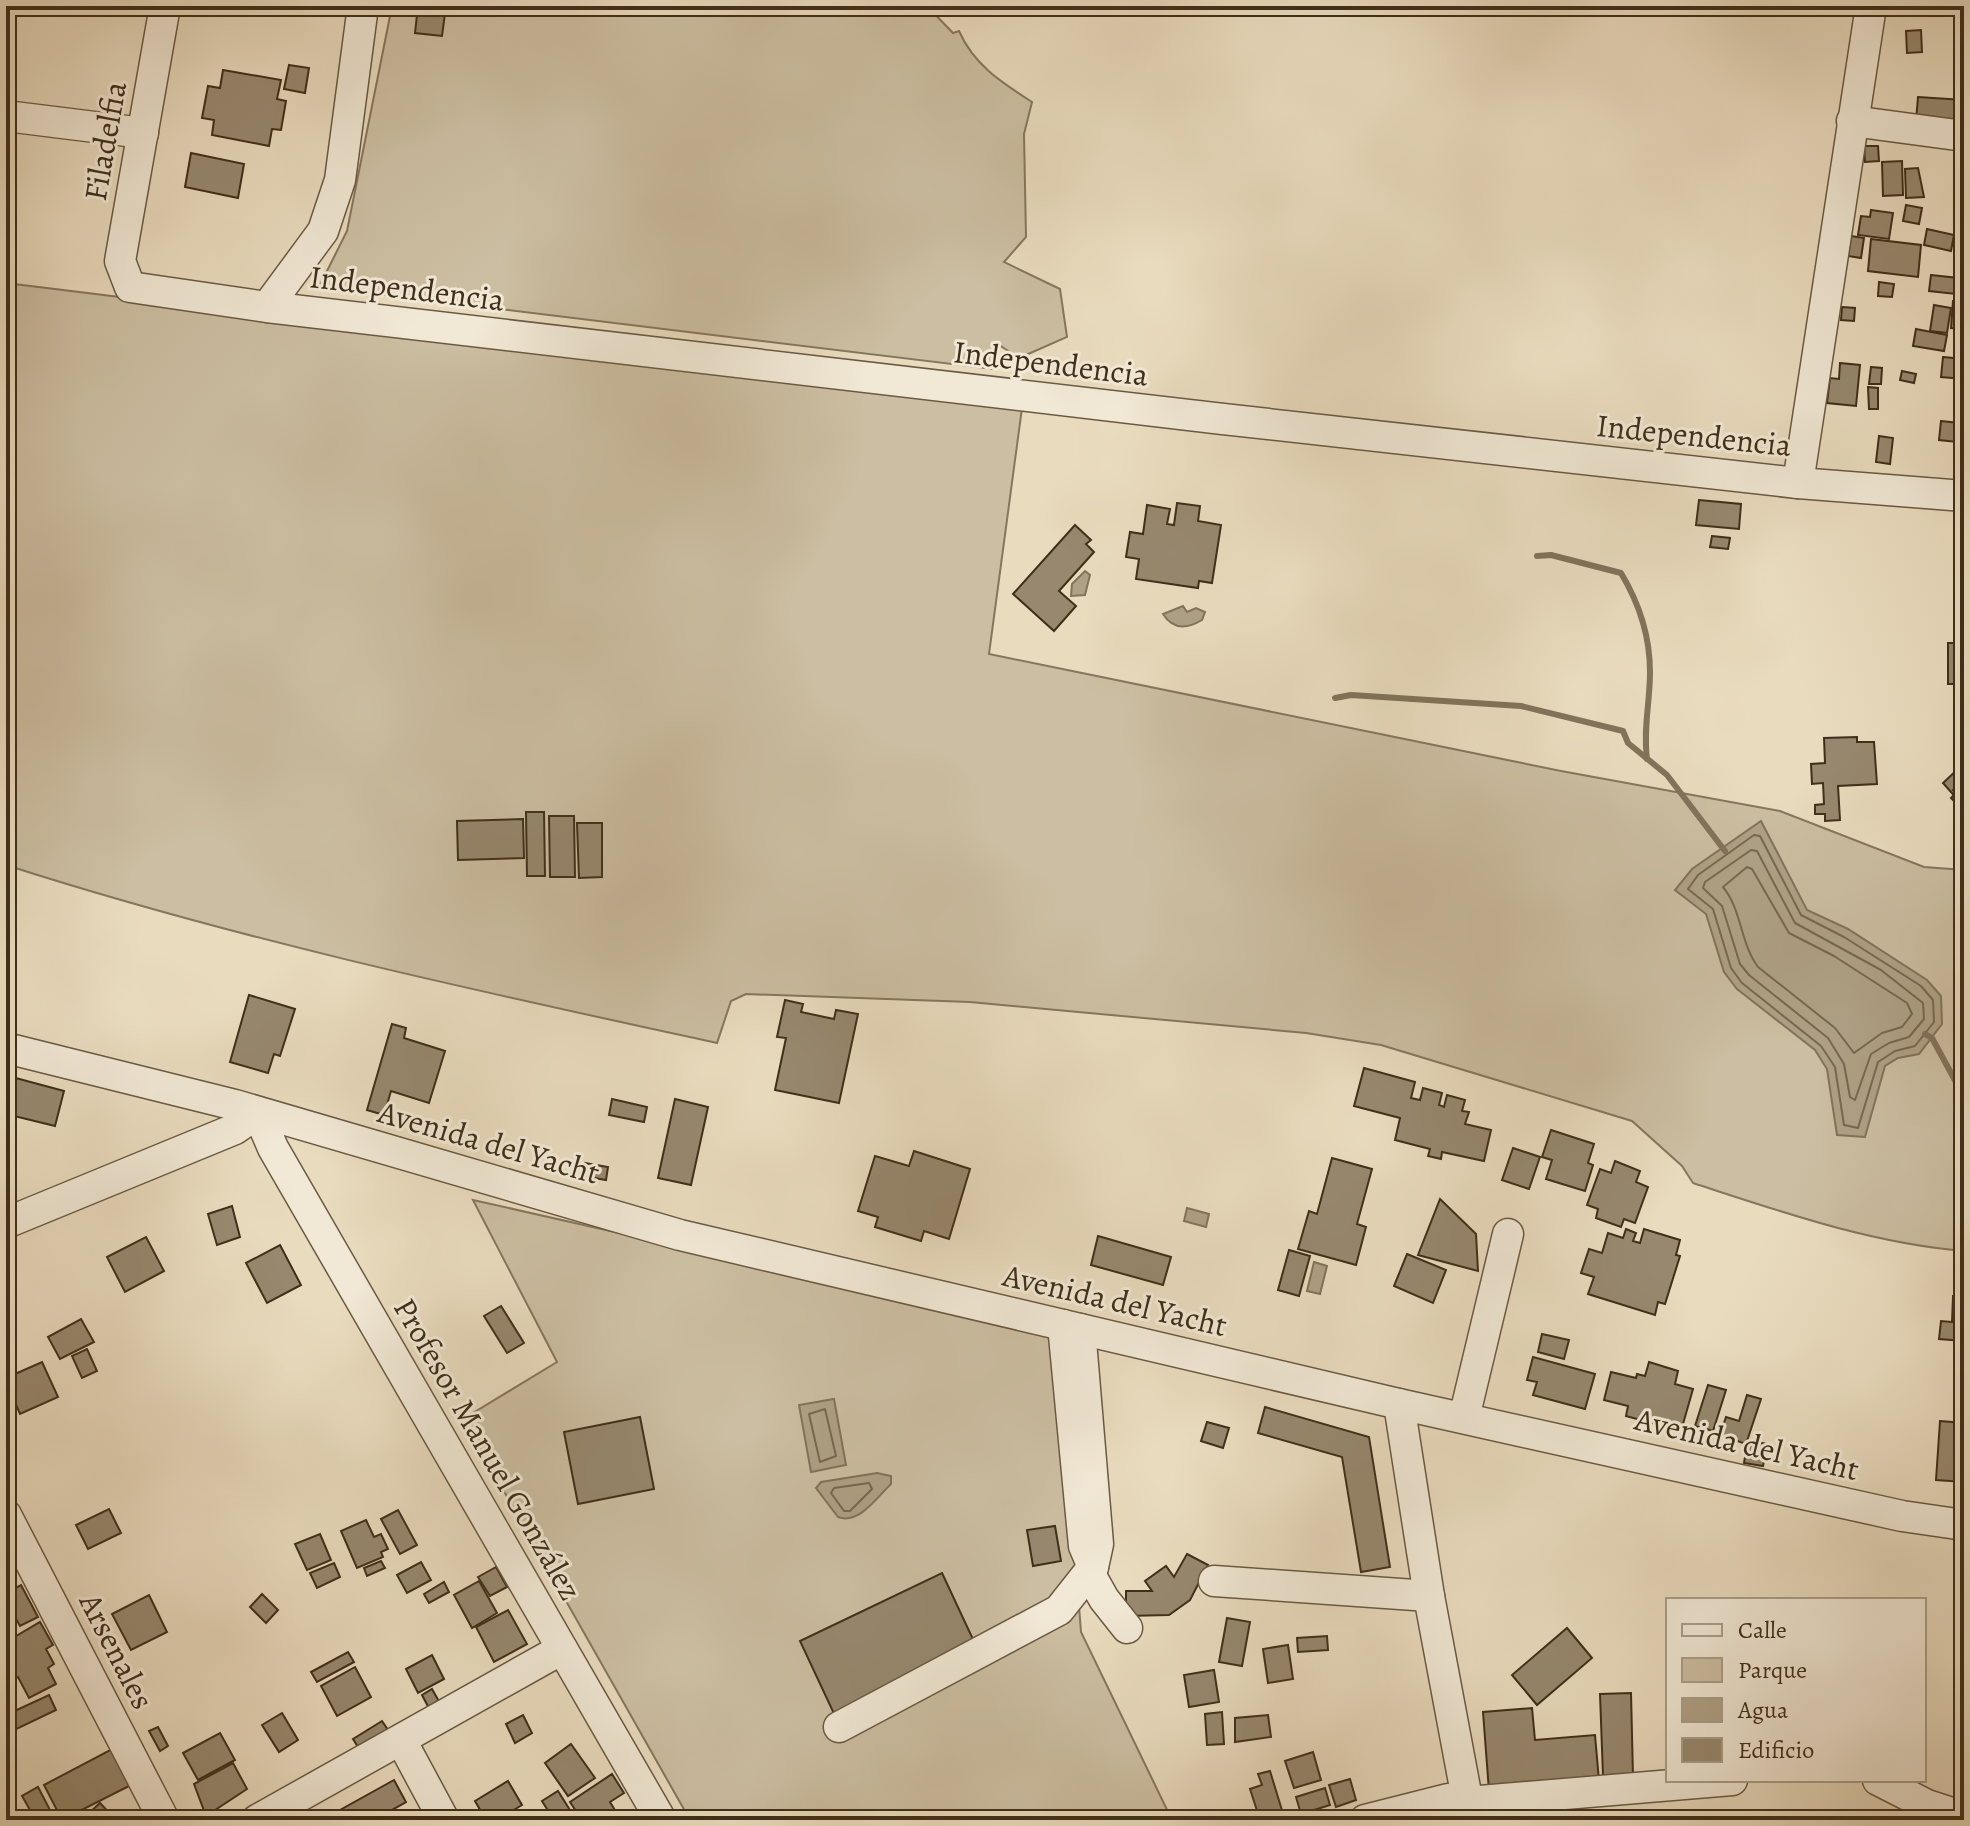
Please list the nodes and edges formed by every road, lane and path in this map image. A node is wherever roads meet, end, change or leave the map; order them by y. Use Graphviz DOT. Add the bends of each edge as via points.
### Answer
graph roads {
  1 [pos="165,6"];
  2 [pos="363,6"];
  3 [pos="1871,6"];
  4 [pos="6,116"];
  5 [pos="1852,121"];
  6 [pos="143,133"];
  7 [pos="1964,136"];
  8 [pos="130,287"];
  9 [pos="267,307"];
  10 [pos="1798,483"];
  11 [pos="1964,496"];
  12 [pos="6,1048"];
  13 [pos="258,1113"];
  14 [pos="6,1223"];
  15 [pos="1508,1234"];
  16 [pos="1071,1327"];
  17 [pos="1399,1404"];
  18 [pos="1464,1418"];
  19 [pos="6,1515"];
  20 [pos="1964,1525"];
  21 [pos="1092,1571"];
  22 [pos="1214,1581"];
  23 [pos="1429,1596"];
  24 [pos="1127,1628"];
  25 [pos="562,1649"];
  26 [pos="839,1727"];
  27 [pos="401,1740"];
  28 [pos="1715,1782"];
  29 [pos="1882,1782"];
  30 [pos="1470,1811"];
  31 [pos="1964,1817"];
  32 [pos="164,1820"];
  33 [pos="257,1820"];
  34 [pos="444,1820"];
  35 [pos="661,1820"];
  36 [pos="1365,1820"];
  1 -- 6 [label="street, Filadelfia"];
  2 -- 9 [label="street" via="340,180 323,231"];
  3 -- 5 [label="street"];
  4 -- 6 [label="street"];
  5 -- 7 [label="street"];
  5 -- 10 [label="street"];
  6 -- 8 [label="street, Filadelfia" via="120,261"];
  8 -- 9 [label="street, Independencia"];
  9 -- 10 [label="street, Independencia"];
  10 -- 11 [label="street, Independencia"];
  12 -- 13 [label="street, Avenida del Yacht"];
  13 -- 14 [label="street" via="235,1129"];
  13 -- 16 [label="street, Avenida del Yacht" via="680,1235"];
  13 -- 25 [label="street, Profesor Manuel González" via="273,1148"];
  15 -- 18 [label="street"];
  16 -- 17 [label="street, Avenida del Yacht"];
  16 -- 21 [label="street" via="1084,1465 1084,1546"];
  17 -- 18 [label="street, Avenida del Yacht"];
  17 -- 23 [label="street"];
  18 -- 20 [label="street, Avenida del Yacht" via="1902,1516"];
  19 -- 32 [label="street, Arsenales"];
  21 -- 24 [label="street" via="1104,1599"];
  21 -- 26 [label="street" via="1059,1610"];
  22 -- 23 [label="street"];
  23 -- 30 [label="street"];
  25 -- 27 [label="street"];
  25 -- 35 [label="street, Profesor Manuel González"];
  27 -- 33 [label="street"];
  27 -- 34 [label="street"];
  28 -- 30 [label="street"];
  29 -- 31 [label="street"];
  30 -- 36 [label="street" via="1448,1799"];
}
